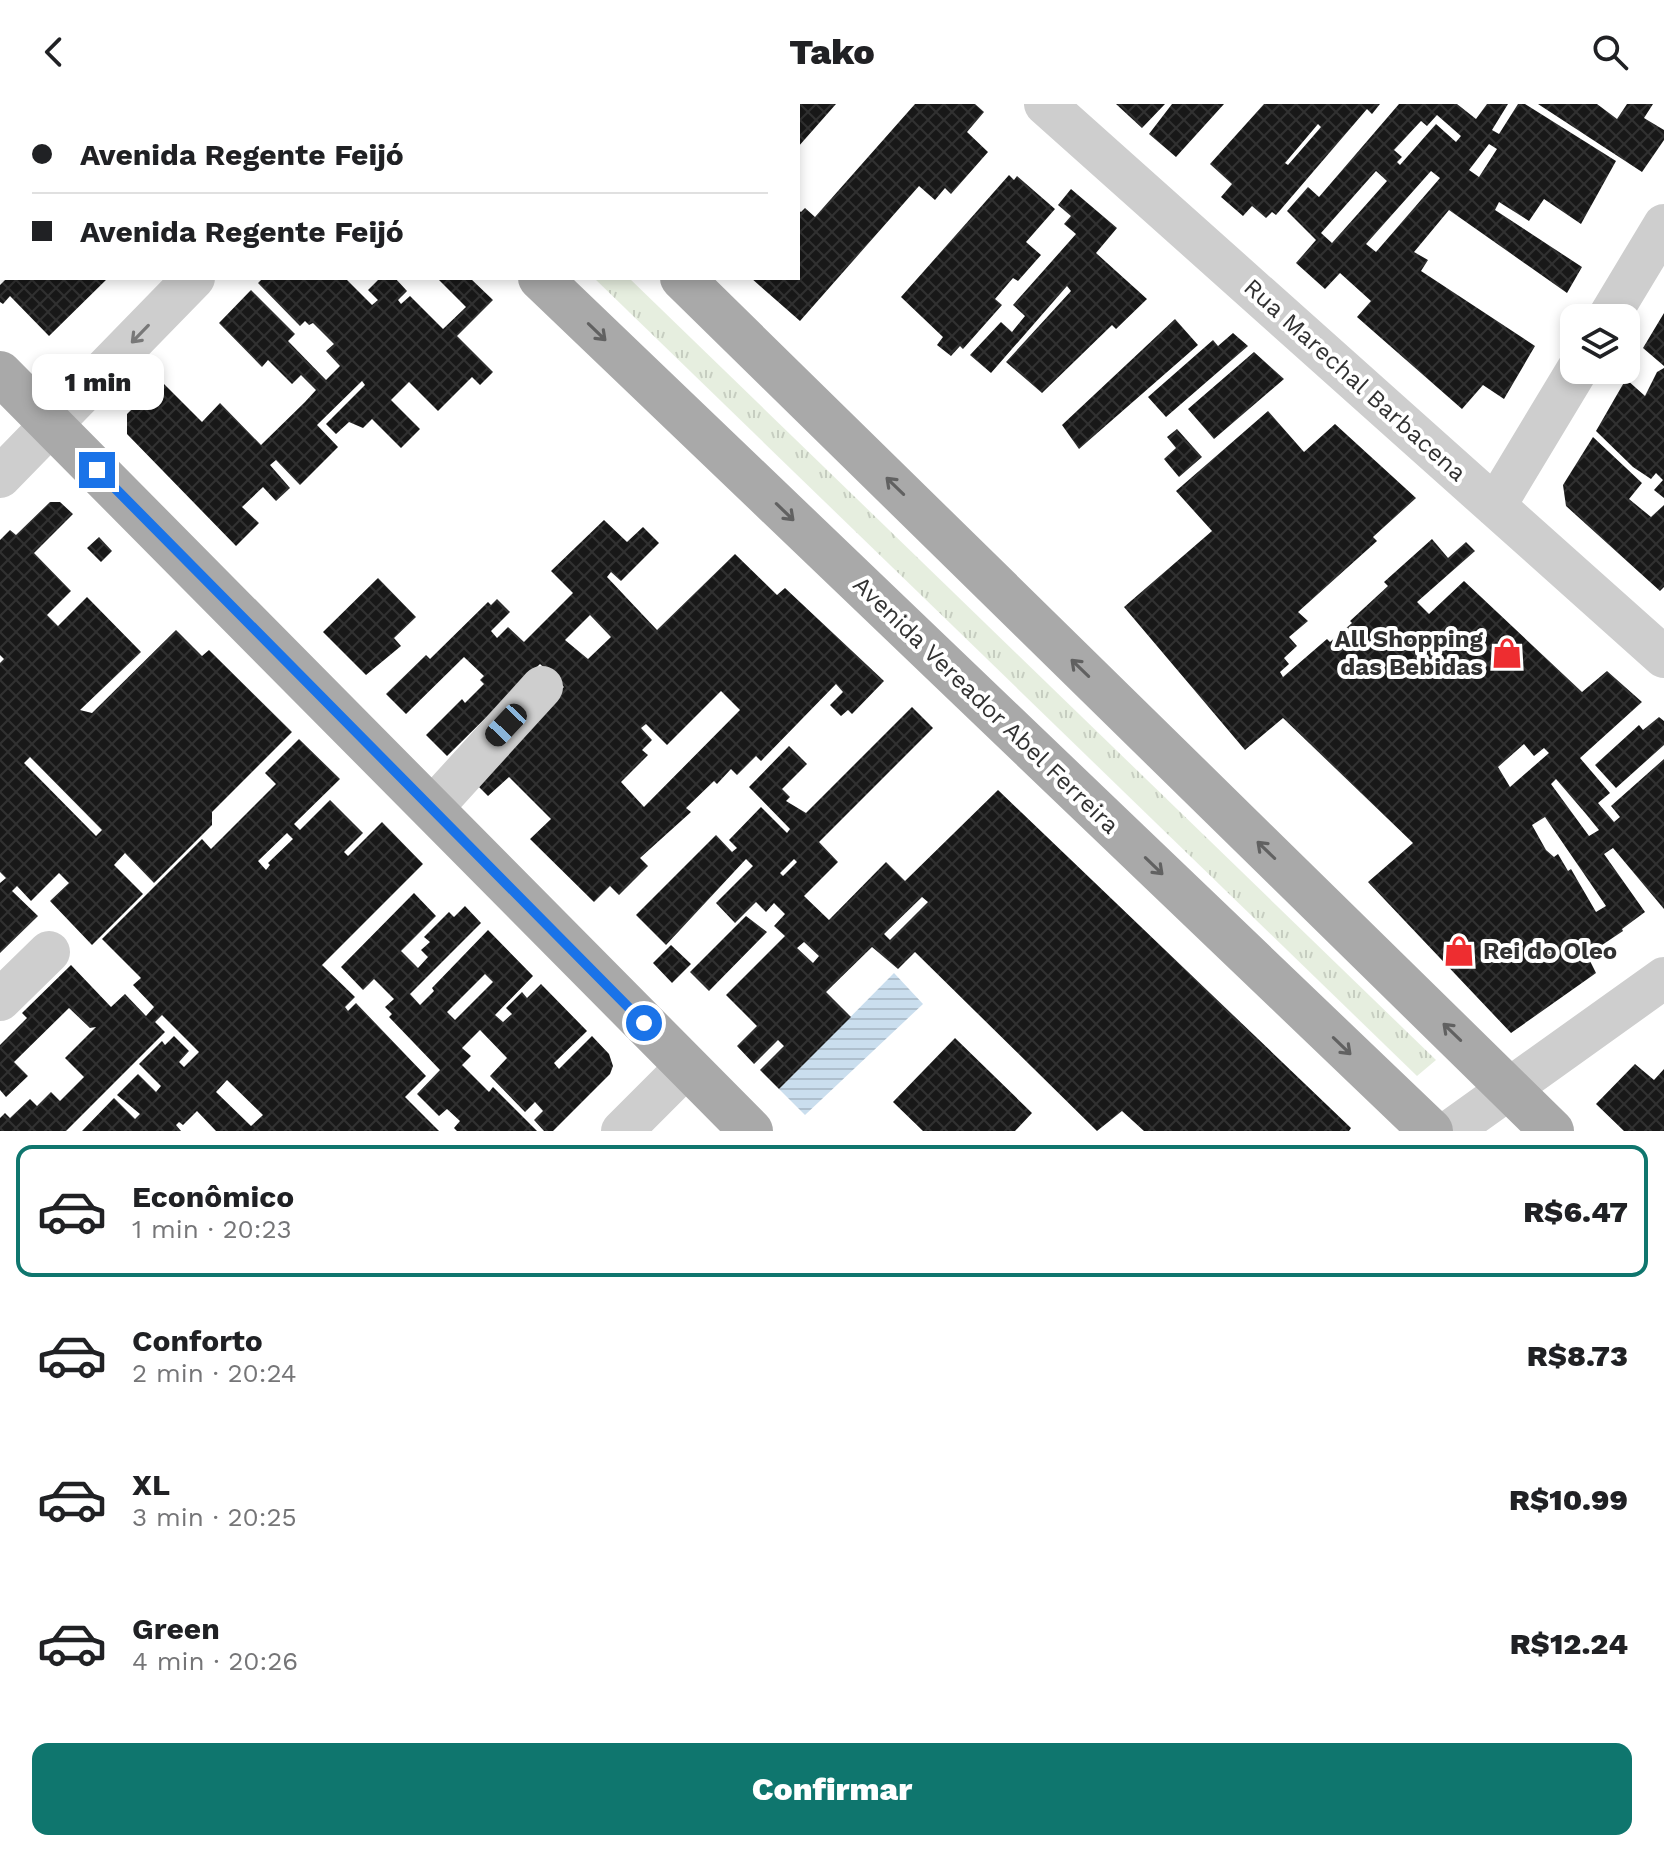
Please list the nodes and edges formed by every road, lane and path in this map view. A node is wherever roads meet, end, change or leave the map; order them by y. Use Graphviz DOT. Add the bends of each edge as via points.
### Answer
graph roads {
  1 [pos="1045,104"];
  2 [pos="1664,225"];
  3 [pos="192,280"];
  4 [pos="542,280"];
  5 [pos="684,280"];
  6 [pos="1616,304"];
  7 [pos="0,373"];
  8 [pos="1569,384"];
  9 [pos="52,426"];
  10 [pos="0,477"];
  11 [pos="1495,506"];
  12 [pos="1664,657"];
  13 [pos="542,687"];
  14 [pos="432,808"];
  15 [pos="49,952"];
  16 [pos="1664,978"];
  17 [pos="0,1000"];
  18 [pos="687,1066"];
  19 [pos="1508,1087"];
  20 [pos="622,1131"];
  21 [pos="751,1131"];
  22 [pos="1431,1131"];
  23 [pos="1450,1131"];
  24 [pos="1552,1131"];
  1 -- 11 [label="street, Rua Marechal Barbacena"];
  2 -- 6 [label="street"];
  3 -- 9 [label="street, one-way"];
  4 -- 22 [label="main road, Avenida Vereador Abel Ferreira, one-way"];
  19 -- 5 [label="main road, one-way"];
  7 -- 9 [label="main road"];
  8 -- 11 [label="street"];
  9 -- 10 [label="street"];
  9 -- 14 [label="main road"];
  11 -- 12 [label="street, Rua Marechal Barbacena"];
  13 -- 14 [label="street"];
  14 -- 18 [label="main road"];
  15 -- 17 [label="street"];
  16 -- 19 [label="street"];
  18 -- 20 [label="street"];
  18 -- 21 [label="main road"];
  19 -- 23 [label="street"];
  19 -- 24 [label="main road"];
}
